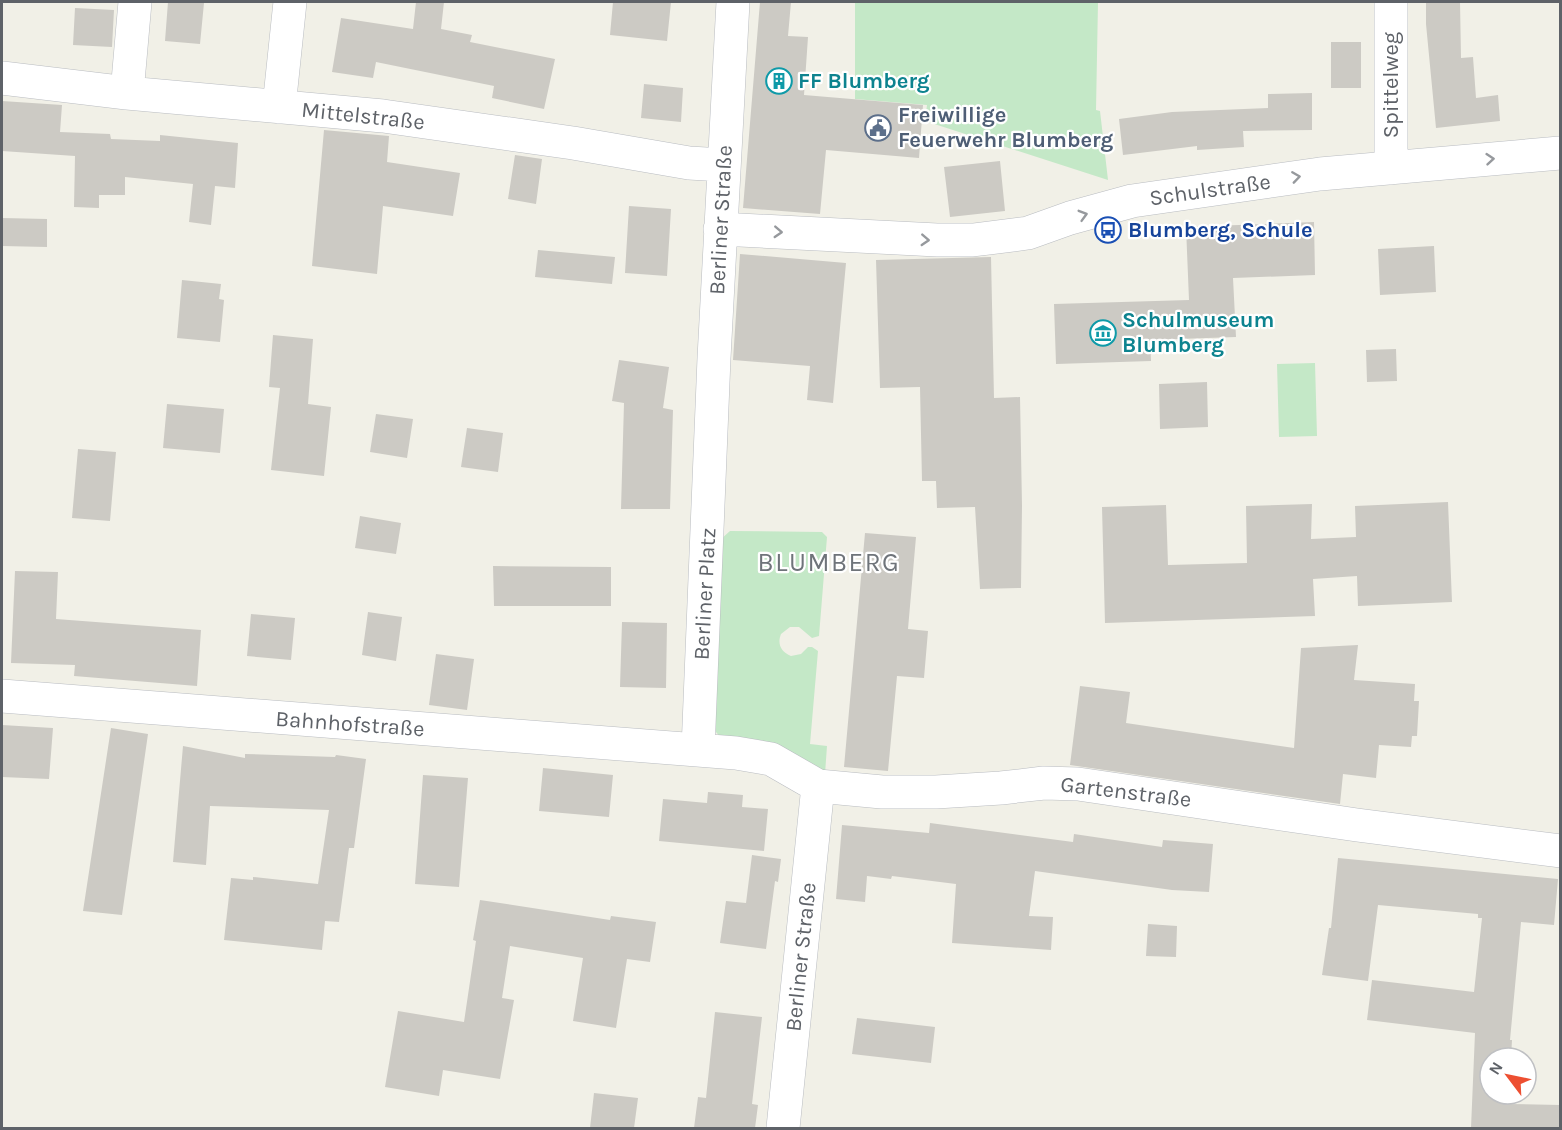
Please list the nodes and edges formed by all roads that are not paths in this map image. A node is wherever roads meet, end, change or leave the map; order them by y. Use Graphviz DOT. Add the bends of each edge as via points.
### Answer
graph roads {
  1 [pos="135,2"];
  2 [pos="290,2"];
  3 [pos="733,2"];
  4 [pos="1391,2"];
  5 [pos="2,78"];
  6 [pos="127,93"];
  7 [pos="279,107"];
  8 [pos="1560,153"];
  9 [pos="723,165"];
  10 [pos="1391,168"];
  11 [pos="720,229"];
  12 [pos="710,438"];
  13 [pos="2,696"];
  14 [pos="698,750"];
  15 [pos="818,786"];
  16 [pos="1560,851"];
  17 [pos="783,1128"];
  1 -- 6 [label="street"];
  2 -- 7 [label="street"];
  3 -- 9 [label="street, Berliner Straße"];
  4 -- 10 [label="street, Spittelweg"];
  5 -- 6 [label="street, Mittelstraße"];
  6 -- 7 [label="street, Mittelstraße"];
  7 -- 9 [label="street, Mittelstraße" via="384,116"];
  10 -- 8 [label="street, Schulstraße, one-way"];
  9 -- 11 [label="street, Berliner Straße"];
  11 -- 10 [label="street, Schulstraße, one-way" via="973,240 1028,233 1132,201 1320,174"];
  11 -- 12 [label="street, Berliner Straße"];
  12 -- 14 [label="street, Berliner Platz"];
  13 -- 14 [label="street, Bahnhofstraße"];
  14 -- 15 [label="street, Gartenstraße" via="771,759"];
  15 -- 16 [label="street, Gartenstraße" via="936,792 1078,784"];
  15 -- 17 [label="street, Berliner Straße"];
}
